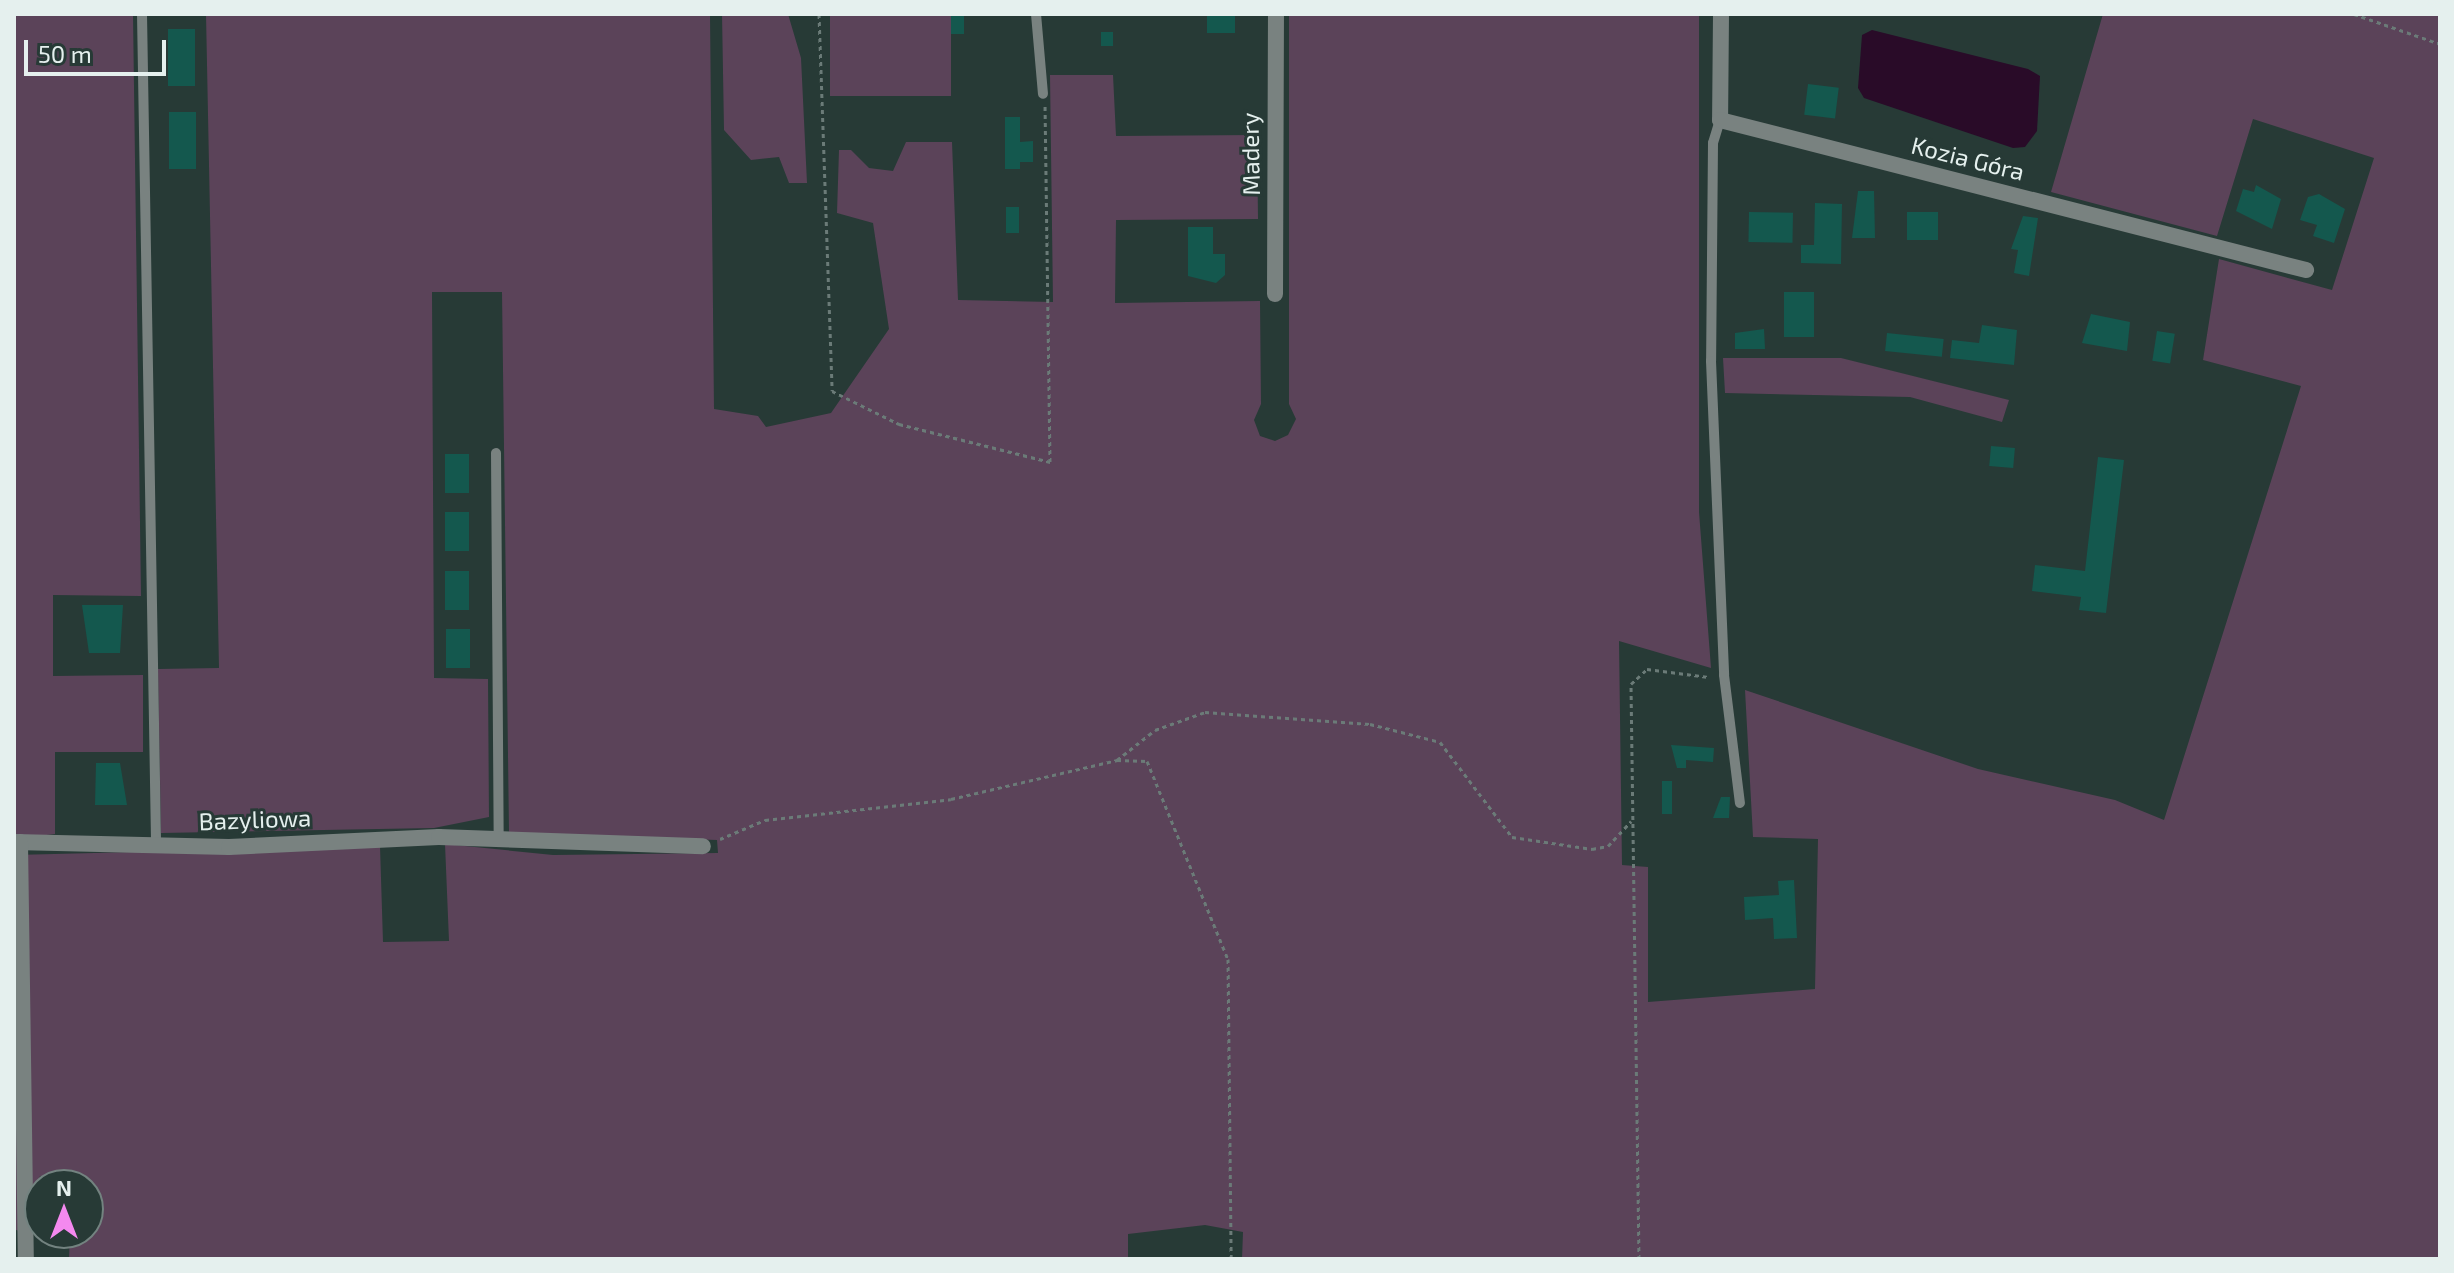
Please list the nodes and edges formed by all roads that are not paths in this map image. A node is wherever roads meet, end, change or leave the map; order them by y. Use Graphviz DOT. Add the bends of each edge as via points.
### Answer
graph roads {
  1 [pos="142,14"];
  2 [pos="1036,14"];
  3 [pos="1276,14"];
  4 [pos="1721,14"];
  5 [pos="1043,94"];
  6 [pos="1720,120"];
  7 [pos="2306,270"];
  8 [pos="1275,294"];
  9 [pos="496,453"];
  10 [pos="1740,803"];
  11 [pos="499,839"];
  12 [pos="17,842"];
  13 [pos="156,844"];
  14 [pos="703,846"];
  15 [pos="26,1259"];
  1 -- 13 [label="lane"];
  2 -- 5 [label="lane"];
  3 -- 8 [label="street, Madery"];
  4 -- 6 [label="street"];
  6 -- 7 [label="street, Kozia Góra"];
  6 -- 10 [label="lane" via="1713,143 1711,361 1724,675"];
  9 -- 11 [label="lane"];
  11 -- 13 [label="street, Bazyliowa"];
  11 -- 14 [label="street, Bazyliowa"];
  12 -- 13 [label="street, Bazyliowa"];
  12 -- 15 [label="street"];
}
